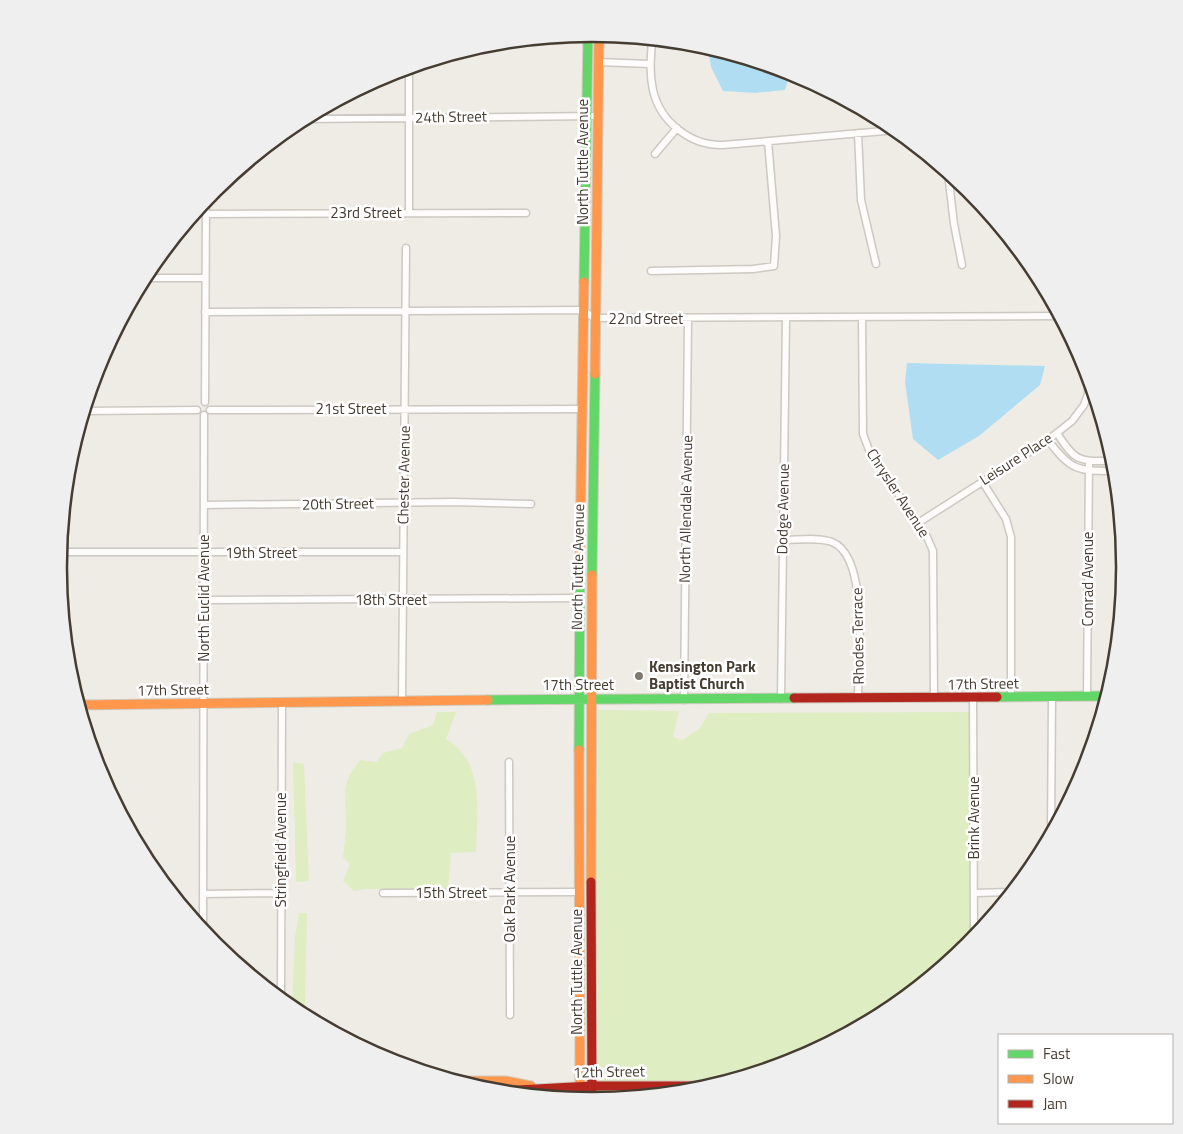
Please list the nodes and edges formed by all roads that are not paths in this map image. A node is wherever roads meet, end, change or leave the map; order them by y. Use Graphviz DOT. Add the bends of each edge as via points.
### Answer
graph roads {
  1 [pos="588,42"];
  2 [pos="598,42"];
  3 [pos="651,46"];
  4 [pos="598,62"];
  5 [pos="650,64"];
  6 [pos="409,75"];
  7 [pos="586,116"];
  8 [pos="596,116"];
  9 [pos="321,118"];
  10 [pos="409,118"];
  11 [pos="677,128"];
  12 [pos="883,131"];
  13 [pos="858,133"];
  14 [pos="768,141"];
  15 [pos="655,154"];
  16 [pos="949,184"];
  17 [pos="409,212"];
  18 [pos="526,213"];
  19 [pos="206,214"];
  20 [pos="406,248"];
  21 [pos="876,264"];
  22 [pos="962,265"];
  23 [pos="651,271"];
  24 [pos="154,278"];
  25 [pos="205,278"];
  26 [pos="583,310"];
  27 [pos="405,311"];
  28 [pos="205,312"];
  29 [pos="1052,316"];
  30 [pos="594,318"];
  31 [pos="786,318"];
  32 [pos="862,318"];
  33 [pos="688,319"];
  34 [pos="1087,396"];
  35 [pos="204,402"];
  36 [pos="404,409"];
  37 [pos="582,409"];
  38 [pos="197,410"];
  39 [pos="210,410"];
  40 [pos="91,411"];
  41 [pos="204,415"];
  42 [pos="1057,433"];
  43 [pos="1048,440"];
  44 [pos="1089,461"];
  45 [pos="1105,461"];
  46 [pos="1089,471"];
  47 [pos="1107,471"];
  48 [pos="982,481"];
  49 [pos="404,504"];
  50 [pos="531,504"];
  51 [pos="204,505"];
  52 [pos="918,523"];
  53 [pos="783,540"];
  54 [pos="67,552"];
  55 [pos="204,552"];
  56 [pos="403,552"];
  57 [pos="579,598"];
  58 [pos="204,600"];
  59 [pos="403,600"];
  60 [pos="1087,696"];
  61 [pos="1100,696"];
  62 [pos="974,697"];
  63 [pos="1011,697"];
  64 [pos="1052,697"];
  65 [pos="858,698"];
  66 [pos="934,698"];
  67 [pos="580,699"];
  68 [pos="591,699"];
  69 [pos="781,699"];
  70 [pos="684,700"];
  71 [pos="402,701"];
  72 [pos="282,703"];
  73 [pos="203,704"];
  74 [pos="86,705"];
  75 [pos="510,762"];
  76 [pos="1051,819"];
  77 [pos="579,892"];
  78 [pos="1003,892"];
  79 [pos="281,893"];
  80 [pos="383,893"];
  81 [pos="510,893"];
  82 [pos="974,893"];
  83 [pos="203,894"];
  84 [pos="203,919"];
  85 [pos="974,926"];
  86 [pos="280,989"];
  87 [pos="510,1015"];
  88 [pos="489,1081"];
  89 [pos="580,1086"];
  90 [pos="592,1086"];
  91 [pos="666,1086"];
  92 [pos="539,1087"];
  93 [pos="531,1088"];
  94 [pos="580,1091"];
  95 [pos="592,1092"];
  1 -- 7 [label="main road, North Tuttle Avenue"];
  2 -- 4 [label="main road, North Tuttle Avenue"];
  3 -- 5 [label="street"];
  4 -- 5 [label="street"];
  4 -- 8 [label="main road, North Tuttle Avenue"];
  5 -- 11 [label="street" via="656,100 666,118"];
  6 -- 10 [label="street"];
  7 -- 8 [label="street, 24th Street"];
  7 -- 10 [label="street, 24th Street"];
  7 -- 26 [label="main road, North Tuttle Avenue"];
  8 -- 30 [label="main road, North Tuttle Avenue"];
  9 -- 10 [label="street, 24th Street"];
  10 -- 17 [label="street"];
  11 -- 14 [label="street" via="692,138 712,144"];
  11 -- 15 [label="street"];
  12 -- 13 [label="street"];
  13 -- 14 [label="street"];
  13 -- 21 [label="street" via="861,200"];
  14 -- 23 [label="street" via="776,236 774,266"];
  16 -- 22 [label="street"];
  17 -- 18 [label="street, 23rd Street"];
  17 -- 19 [label="street, 23rd Street"];
  19 -- 25 [label="street"];
  20 -- 27 [label="street, Chester Avenue"];
  24 -- 25 [label="street"];
  25 -- 28 [label="street"];
  26 -- 27 [label="street"];
  26 -- 30 [label="street, 22nd Street"];
  26 -- 37 [label="main road, North Tuttle Avenue"];
  27 -- 28 [label="street"];
  27 -- 36 [label="street, Chester Avenue"];
  28 -- 35 [label="street"];
  29 -- 32 [label="street, 22nd Street"];
  30 -- 33 [label="street, 22nd Street"];
  30 -- 68 [label="main road, North Tuttle Avenue"];
  31 -- 32 [label="street, 22nd Street"];
  31 -- 33 [label="street, 22nd Street"];
  31 -- 53 [label="street, Dodge Avenue"];
  32 -- 52 [label="street, Chrysler Avenue" via="863,434 869,450"];
  33 -- 70 [label="street, North Allendale Avenue"];
  34 -- 42 [label="street, Leisure Place" via="1082,410"];
  35 -- 38 [label="street"];
  35 -- 39 [label="street"];
  36 -- 37 [label="street, 21st Street"];
  36 -- 39 [label="street, 21st Street"];
  36 -- 49 [label="street, Chester Avenue"];
  37 -- 57 [label="main road, North Tuttle Avenue"];
  38 -- 40 [label="street"];
  38 -- 41 [label="street"];
  39 -- 41 [label="street"];
  41 -- 51 [label="street, North Euclid Avenue"];
  42 -- 43 [label="street, Leisure Place"];
  42 -- 44 [label="street" via="1070,453"];
  43 -- 46 [label="street" via="1062,459"];
  43 -- 48 [label="street, Leisure Place"];
  44 -- 45 [label="street"];
  44 -- 46 [label="street, Conrad Avenue"];
  46 -- 47 [label="street"];
  46 -- 60 [label="street, Conrad Avenue"];
  48 -- 52 [label="street, Leisure Place"];
  48 -- 63 [label="street" via="1006,519 1011,536"];
  49 -- 50 [label="street, 20th Street"];
  49 -- 51 [label="street, 20th Street"];
  49 -- 56 [label="street, Chester Avenue"];
  51 -- 55 [label="street, North Euclid Avenue"];
  52 -- 66 [label="street, Chrysler Avenue" via="930,543 935,560"];
  53 -- 65 [label="street, Rhodes Terrace" via="832,542 842,549 852,565 858,594"];
  53 -- 69 [label="street, Dodge Avenue"];
  54 -- 55 [label="street, 19th Street"];
  55 -- 56 [label="street, 19th Street"];
  55 -- 58 [label="street, North Euclid Avenue"];
  56 -- 59 [label="street, Chester Avenue"];
  57 -- 59 [label="street, 18th Street"];
  57 -- 67 [label="main road, North Tuttle Avenue"];
  58 -- 59 [label="street, 18th Street"];
  58 -- 73 [label="street, North Euclid Avenue"];
  59 -- 71 [label="street, Chester Avenue"];
  60 -- 61 [label="main road, 17th Street"];
  60 -- 64 [label="main road, 17th Street"];
  62 -- 63 [label="main road, 17th Street"];
  62 -- 66 [label="main road, 17th Street"];
  62 -- 82 [label="street, Brink Avenue"];
  63 -- 64 [label="main road, 17th Street"];
  64 -- 76 [label="street"];
  65 -- 66 [label="main road, 17th Street"];
  65 -- 69 [label="main road, 17th Street"];
  67 -- 68 [label="main road, 17th Street"];
  67 -- 71 [label="main road, 17th Street"];
  67 -- 77 [label="main road, North Tuttle Avenue"];
  68 -- 70 [label="main road, 17th Street"];
  68 -- 90 [label="main road, North Tuttle Avenue"];
  69 -- 70 [label="main road, 17th Street"];
  71 -- 72 [label="main road, 17th Street"];
  72 -- 73 [label="main road, 17th Street"];
  72 -- 79 [label="street, Stringfield Avenue"];
  73 -- 74 [label="main road, 17th Street"];
  73 -- 83 [label="street, North Euclid Avenue"];
  75 -- 81 [label="street, Oak Park Avenue"];
  77 -- 81 [label="street, 15th Street"];
  77 -- 89 [label="main road, North Tuttle Avenue"];
  78 -- 82 [label="street"];
  79 -- 83 [label="street"];
  79 -- 86 [label="street, Stringfield Avenue"];
  80 -- 81 [label="street, 15th Street"];
  81 -- 87 [label="street, Oak Park Avenue"];
  82 -- 85 [label="street, Brink Avenue"];
  83 -- 84 [label="street, North Euclid Avenue"];
  88 -- 92 [label="main road, 12th Street"];
  89 -- 90 [label="main road, 12th Street"];
  89 -- 92 [label="main road, 12th Street"];
  89 -- 94 [label="main road, North Tuttle Avenue"];
  90 -- 91 [label="main road, 12th Street"];
  90 -- 95 [label="main road, North Tuttle Avenue"];
  92 -- 93 [label="main road, 12th Street"];
}
